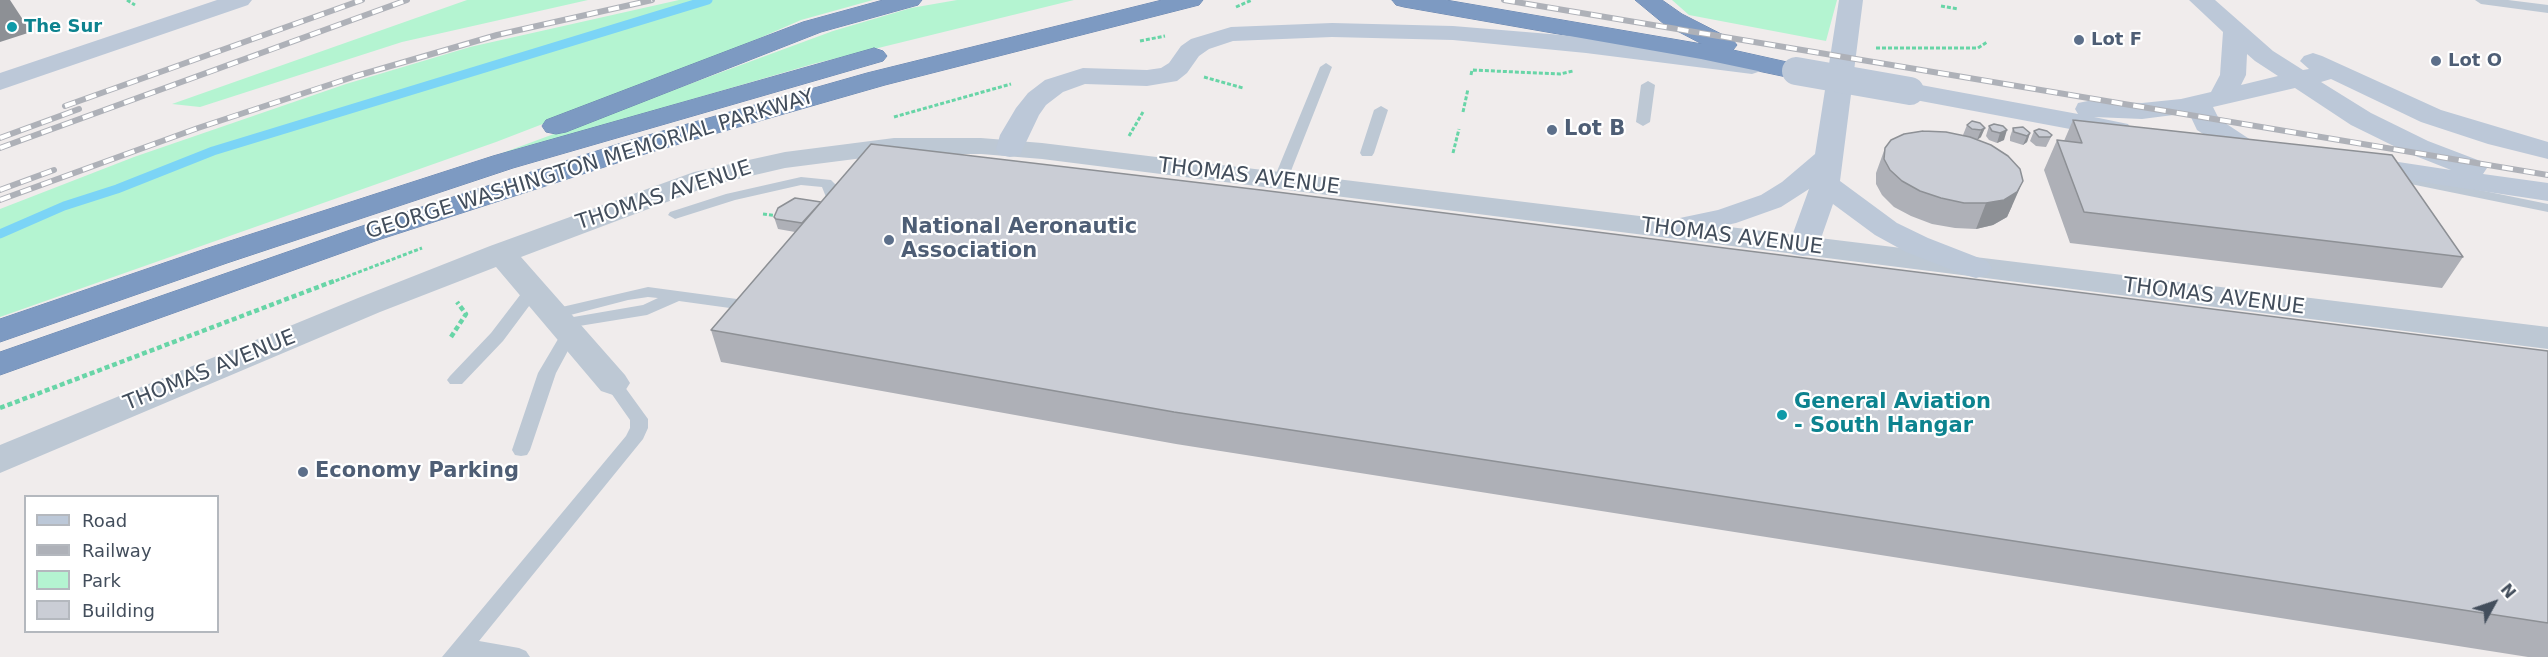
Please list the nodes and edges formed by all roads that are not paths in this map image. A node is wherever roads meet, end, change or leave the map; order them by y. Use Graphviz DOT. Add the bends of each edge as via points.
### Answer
graph roads {
  1 [pos="203,0"];
  2 [pos="240,0"];
  3 [pos="910,0"];
  4 [pos="1100,0"];
  5 [pos="1191,0"];
  6 [pos="1404,0"];
  7 [pos="1647,0"];
  8 [pos="1851,0"];
  9 [pos="2176,0"];
  10 [pos="2201,0"];
  11 [pos="2226,0"];
  12 [pos="2481,0"];
  13 [pos="2548,9"];
  14 [pos="2231,29"];
  15 [pos="1326,67"];
  16 [pos="0,68"];
  17 [pos="1796,71"];
  18 [pos="2314,79"];
  19 [pos="0,82"];
  20 [pos="1648,84"];
  21 [pos="1958,99"];
  22 [pos="2210,100"];
  23 [pos="1381,110"];
  24 [pos="1643,122"];
  25 [pos="2152,135"];
  26 [pos="2188,141"];
  27 [pos="1010,149"];
  28 [pos="2247,150"];
  29 [pos="2548,151"];
  30 [pos="1367,153"];
  31 [pos="2277,155"];
  32 [pos="2335,164"];
  33 [pos="2548,166"];
  34 [pos="1826,171"];
  35 [pos="1280,181"];
  36 [pos="2548,192"];
  37 [pos="831,194"];
  38 [pos="2548,208"];
  39 [pos="675,214"];
  40 [pos="1667,229"];
  41 [pos="1803,247"];
  42 [pos="501,254"];
  43 [pos="1976,268"];
  44 [pos="533,290"];
  45 [pos="103,295"];
  46 [pos="679,295"];
  47 [pos="736,304"];
  48 [pos="562,324"];
  49 [pos="0,332"];
  50 [pos="2548,338"];
  51 [pos="0,364"];
  52 [pos="456,380"];
  53 [pos="613,383"];
  54 [pos="521,450"];
  55 [pos="0,460"];
  56 [pos="457,651"];
  57 [pos="519,657"];
  1 -- 16 [label="main road"];
  2 -- 19 [label="main road"];
  3 -- 45 [label="highway" via="812,27 528,136 255,230"];
  4 -- 45 [label="highway, GEORGE WASHINGTON MEMORIAL PARKWAY" via="924,43 665,114 320,221"];
  5 -- 51 [label="highway, GEORGE WASHINGTON MEMORIAL PARKWAY" via="907,71 640,146 356,238"];
  6 -- 17 [label="highway"];
  7 -- 17 [label="highway" via="1715,41"];
  8 -- 34 [label="main road"];
  9 -- 14 [label="main road"];
  10 -- 14 [label="main road"];
  11 -- 18 [label="main road" via="2273,38"];
  12 -- 13 [label="lane"];
  14 -- 18 [label="main road" via="2264,56"];
  14 -- 22 [label="main road" via="2233,75"];
  15 -- 35 [label="lane"];
  17 -- 21 [label="main road, bridge"];
  17 -- 27 [label="main road" via="1518,38 1342,30 1221,36 1195,47 1168,75 1091,75 1061,82 1037,99"];
  18 -- 22 [label="main road"];
  18 -- 29 [label="main road"];
  18 -- 33 [label="main road" via="2425,129"];
  18 -- 36 [label="main road" via="2361,119 2394,136"];
  20 -- 24 [label="lane"];
  21 -- 22 [label="main road" via="2132,111"];
  21 -- 25 [label="main road"];
  22 -- 28 [label="main road" via="2207,124"];
  23 -- 30 [label="lane"];
  26 -- 28 [label="main road"];
  27 -- 35 [label="street, THOMAS AVENUE"];
  27 -- 42 [label="street, THOMAS AVENUE" via="894,146 785,159 688,183"];
  28 -- 31 [label="main road"];
  32 -- 36 [label="main road"];
  32 -- 38 [label="lane"];
  34 -- 40 [label="main road" via="1771,201 1732,215"];
  34 -- 41 [label="main road"];
  34 -- 43 [label="main road" via="1893,233"];
  35 -- 40 [label="street, THOMAS AVENUE"];
  37 -- 39 [label="lane" via="832,188 826,183 801,181"];
  40 -- 41 [label="street, THOMAS AVENUE"];
  41 -- 43 [label="street, THOMAS AVENUE"];
  42 -- 44 [label="street"];
  42 -- 55 [label="street, THOMAS AVENUE" via="358,309"];
  43 -- 50 [label="street, THOMAS AVENUE"];
  44 -- 48 [label="street"];
  44 -- 52 [label="lane" via="497,337"];
  45 -- 49 [label="highway, GEORGE WASHINGTON MEMORIAL PARKWAY"];
  46 -- 47 [label="lane"];
  46 -- 48 [label="lane" via="647,310"];
  46 -- 48 [label="lane" via="628,295"];
  48 -- 53 [label="street"];
  48 -- 54 [label="lane"];
  53 -- 56 [label="lane" via="639,419 634,439"];
  56 -- 57 [label="lane"];
}
